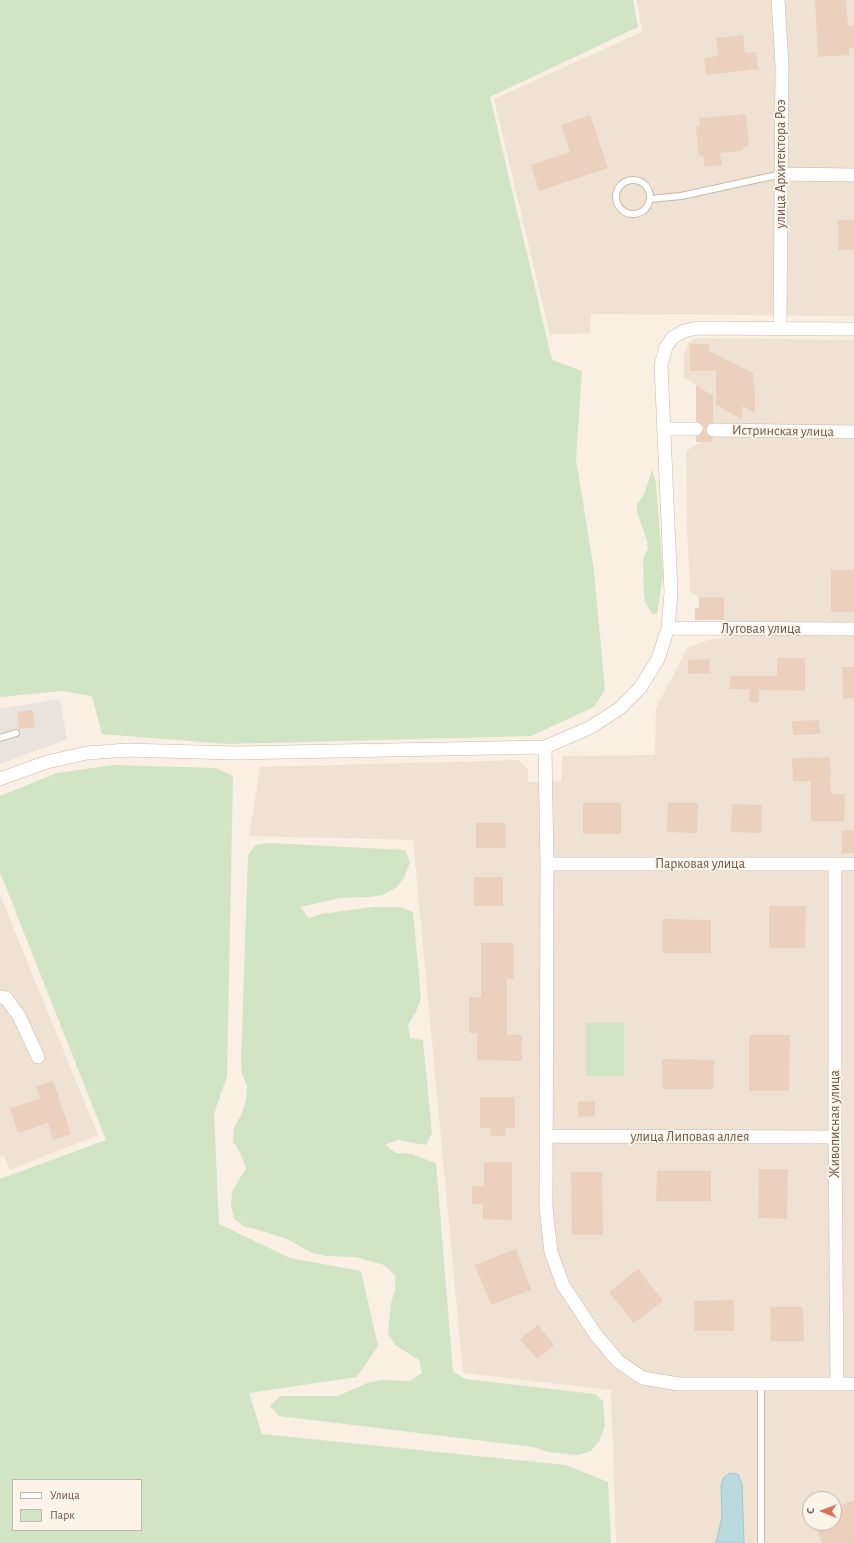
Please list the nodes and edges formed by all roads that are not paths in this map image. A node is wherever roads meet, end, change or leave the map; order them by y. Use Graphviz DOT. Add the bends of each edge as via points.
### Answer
graph roads {
  1 [pos="778,0"];
  2 [pos="782,174"];
  3 [pos="854,175"];
  4 [pos="650,199"];
  5 [pos="780,328"];
  6 [pos="854,329"];
  7 [pos="663,429"];
  8 [pos="696,429"];
  9 [pos="713,430"];
  10 [pos="854,432"];
  11 [pos="668,628"];
  12 [pos="854,629"];
  13 [pos="16,733"];
  14 [pos="0,738"];
  15 [pos="545,747"];
  16 [pos="0,779"];
  17 [pos="547,864"];
  18 [pos="835,864"];
  19 [pos="854,864"];
  20 [pos="0,997"];
  21 [pos="38,1057"];
  22 [pos="546,1136"];
  23 [pos="835,1137"];
  24 [pos="760,1384"];
  25 [pos="837,1384"];
  26 [pos="854,1384"];
  27 [pos="761,1543"];
  1 -- 2 [label="street, улица Архитектора Роэ" via="782,65"];
  2 -- 3 [label="street"];
  2 -- 4 [label="lane" via="681,196"];
  2 -- 5 [label="street, улица Архитектора Роэ"];
  4 -- 4 [label="lane" via="646,208 636,214 626,213 618,206 616,195 620,186 629,180 640,181 648,188"];
  5 -- 6 [label="street"];
  5 -- 7 [label="street" via="697,328 684,331 672,338 666,347 661,366"];
  7 -- 8 [label="street"];
  7 -- 11 [label="street" via="671,592"];
  9 -- 10 [label="street, Истринская улица"];
  11 -- 12 [label="street, Луговая улица"];
  11 -- 15 [label="street" via="655,664 640,688 619,709 589,728"];
  13 -- 14 [label="lane"];
  15 -- 16 [label="street" via="234,753 127,750 87,753 47,762"];
  15 -- 17 [label="street"];
  17 -- 18 [label="street, Парковая улица"];
  17 -- 22 [label="street"];
  18 -- 19 [label="street, Парковая улица"];
  18 -- 23 [label="street, Живописная улица"];
  20 -- 21 [label="street" via="6,998 19,1016"];
  22 -- 23 [label="street, улица Липовая аллея"];
  22 -- 24 [label="street" via="546,1208 551,1252 563,1285 605,1346 618,1361 643,1378 678,1384"];
  23 -- 25 [label="street, Живописная улица"];
  24 -- 25 [label="street"];
  24 -- 27 [label="lane"];
  25 -- 26 [label="street"];
}
